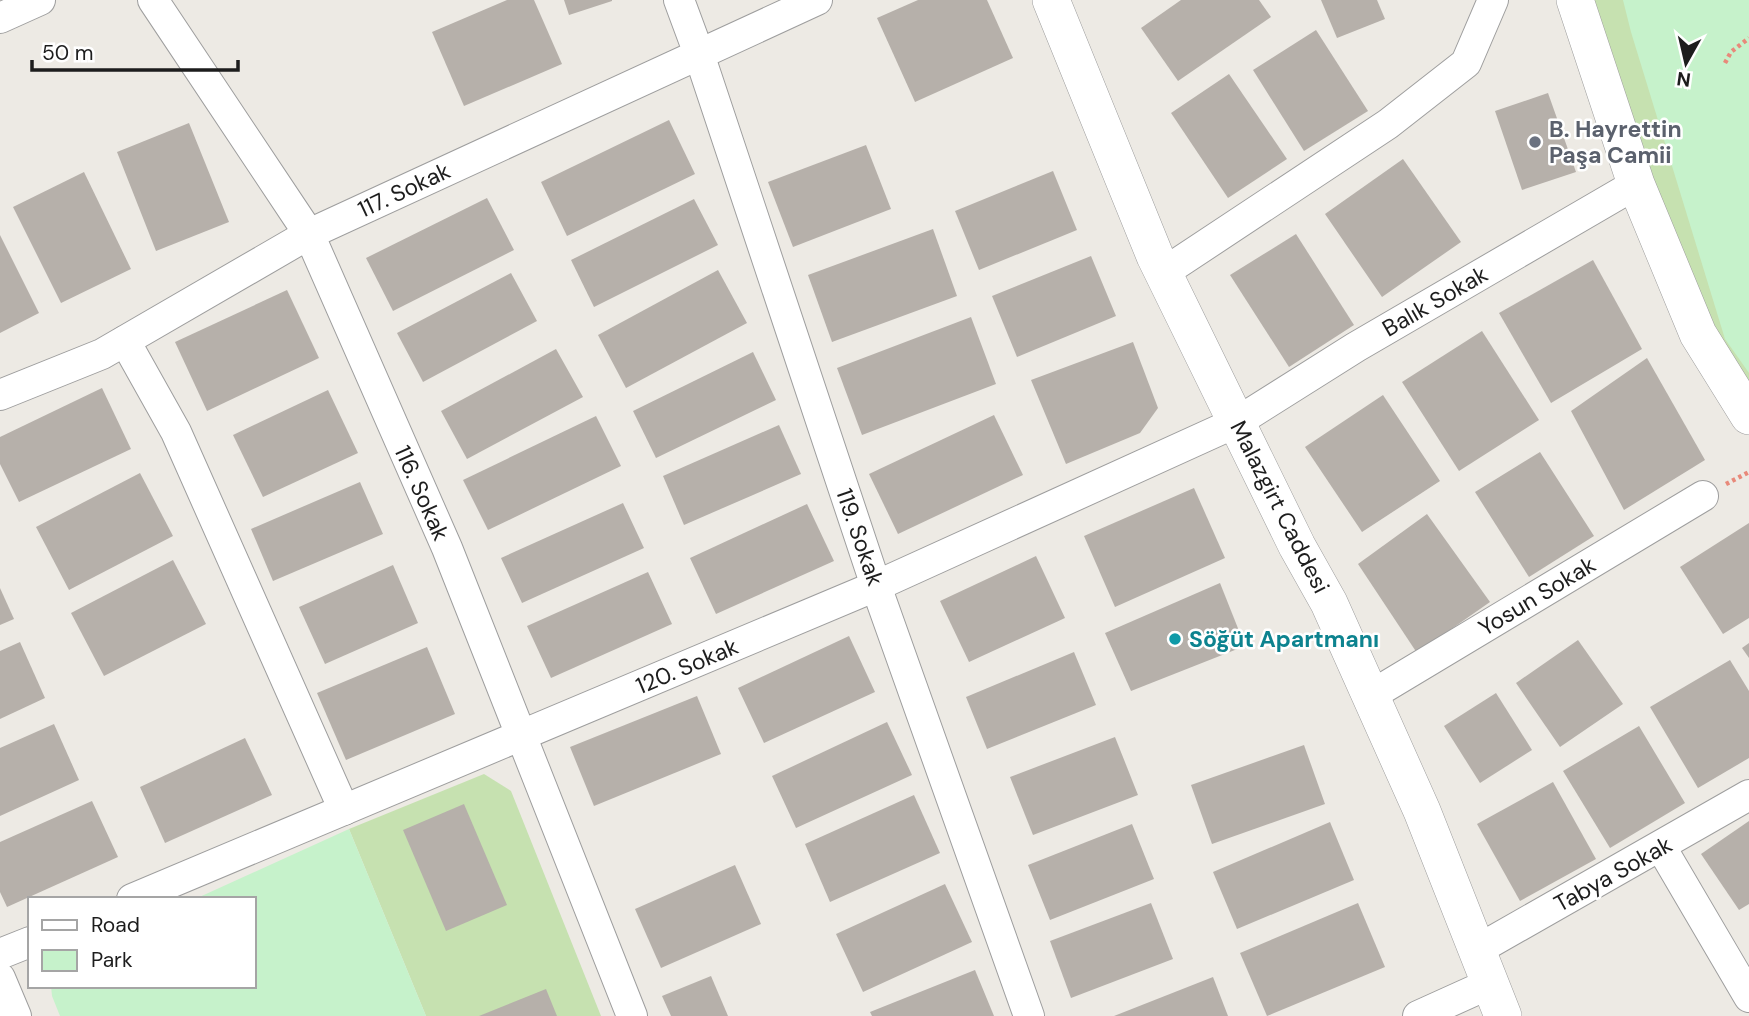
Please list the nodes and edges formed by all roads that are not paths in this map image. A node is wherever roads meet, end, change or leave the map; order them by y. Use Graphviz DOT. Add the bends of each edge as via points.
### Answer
graph roads {
  1 [pos="40,0"];
  2 [pos="153,0"];
  3 [pos="678,0"];
  4 [pos="817,0"];
  5 [pos="1051,0"];
  6 [pos="1493,0"];
  7 [pos="1574,0"];
  8 [pos="0,18"];
  9 [pos="699,54"];
  10 [pos="1636,184"];
  11 [pos="309,234"];
  12 [pos="1163,273"];
  13 [pos="125,341"];
  14 [pos="0,395"];
  15 [pos="1749,415"];
  16 [pos="1237,422"];
  17 [pos="1703,496"];
  18 [pos="876,586"];
  19 [pos="1370,696"];
  20 [pos="521,736"];
  21 [pos="1749,795"];
  22 [pos="344,810"];
  23 [pos="1661,847"];
  24 [pos="137,897"];
  25 [pos="28,943"];
  26 [pos="1477,950"];
  27 [pos="0,954"];
  28 [pos="0,978"];
  29 [pos="1749,997"];
  30 [pos="1497,1000"];
  31 [pos="16,1016"];
  32 [pos="632,1016"];
  33 [pos="1029,1016"];
  34 [pos="1418,1016"];
  1 -- 8 [label="street"];
  2 -- 11 [label="street, 116. Sokak"];
  3 -- 9 [label="street, 119. Sokak"];
  4 -- 9 [label="street, 117. Sokak"];
  5 -- 12 [label="street, Malazgirt Caddesi"];
  6 -- 12 [label="street" via="1466,62 1388,124"];
  7 -- 10 [label="street"];
  9 -- 11 [label="street, 117. Sokak"];
  9 -- 18 [label="street, 119. Sokak"];
  10 -- 15 [label="street" via="1698,334"];
  10 -- 16 [label="street, Balık Sokak"];
  11 -- 13 [label="street, 117. Sokak"];
  11 -- 20 [label="street, 116. Sokak" via="447,548"];
  12 -- 16 [label="street, Malazgirt Caddesi"];
  13 -- 14 [label="street, 117. Sokak"];
  13 -- 22 [label="street" via="176,432"];
  16 -- 18 [label="street, 120. Sokak"];
  16 -- 19 [label="street, Malazgirt Caddesi"];
  17 -- 19 [label="street, Yosun Sokak"];
  18 -- 20 [label="street, 120. Sokak"];
  18 -- 33 [label="street, 119. Sokak"];
  19 -- 26 [label="street, Malazgirt Caddesi"];
  20 -- 22 [label="street, 120. Sokak"];
  20 -- 32 [label="street, 116. Sokak"];
  21 -- 23 [label="street, Tabya Sokak"];
  22 -- 24 [label="street, 120. Sokak"];
  23 -- 26 [label="street, Tabya Sokak"];
  23 -- 29 [label="street"];
  25 -- 27 [label="street"];
  26 -- 30 [label="street, Malazgirt Caddesi"];
  28 -- 31 [label="street"];
  30 -- 34 [label="street"];
}
